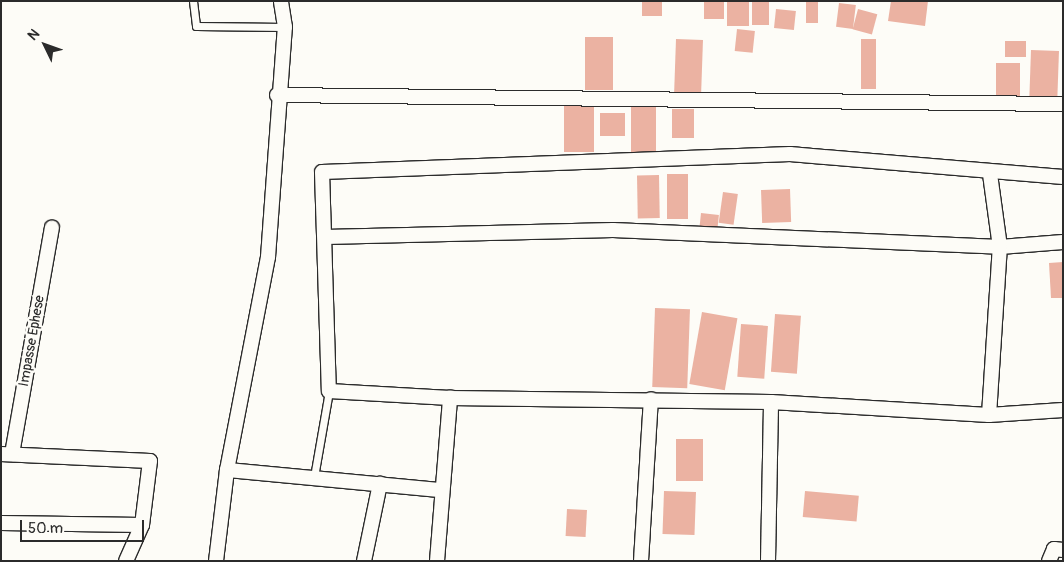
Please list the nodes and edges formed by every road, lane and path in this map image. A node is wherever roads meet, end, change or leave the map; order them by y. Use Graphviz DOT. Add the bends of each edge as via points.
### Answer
graph roads {
  1 [pos="193,1"];
  2 [pos="281,1"];
  3 [pos="284,27"];
  4 [pos="277,95"];
  5 [pos="1063,104"];
  6 [pos="990,174"];
  7 [pos="1063,177"];
  8 [pos="52,227"];
  9 [pos="325,236"];
  10 [pos="1063,242"];
  11 [pos="1000,246"];
  12 [pos="329,391"];
  13 [pos="450,398"];
  14 [pos="651,399"];
  15 [pos="770,402"];
  16 [pos="1063,410"];
  17 [pos="989,416"];
  18 [pos="6,454"];
  19 [pos="227,470"];
  20 [pos="314,477"];
  21 [pos="380,484"];
  22 [pos="440,490"];
  23 [pos="1,523"];
  24 [pos="142,525"];
  25 [pos="1063,550"];
  26 [pos="126,561"];
  27 [pos="216,561"];
  28 [pos="364,561"];
  29 [pos="437,561"];
  30 [pos="641,561"];
  31 [pos="768,561"];
  32 [pos="1049,561"];
  1 -- 3 [label="lane" via="196,26"];
  2 -- 3 [label="street"];
  3 -- 4 [label="street"];
  4 -- 5 [label="street"];
  4 -- 19 [label="street" via="268,257"];
  6 -- 7 [label="street"];
  6 -- 9 [label="street" via="790,154 322,172"];
  6 -- 11 [label="street"];
  8 -- 18 [label="street, Impasse Ephese"];
  9 -- 11 [label="street" via="613,230"];
  9 -- 12 [label="street"];
  10 -- 11 [label="street"];
  11 -- 17 [label="street"];
  12 -- 13 [label="street"];
  12 -- 20 [label="lane"];
  13 -- 14 [label="street"];
  13 -- 22 [label="street"];
  14 -- 15 [label="street"];
  14 -- 30 [label="street"];
  15 -- 17 [label="street"];
  15 -- 31 [label="street"];
  16 -- 17 [label="street"];
  18 -- 24 [label="street" via="150,461"];
  19 -- 20 [label="street"];
  19 -- 27 [label="street"];
  20 -- 21 [label="street"];
  21 -- 22 [label="street"];
  21 -- 28 [label="street"];
  22 -- 29 [label="street"];
  23 -- 24 [label="street"];
  24 -- 26 [label="street"];
  25 -- 32 [label="street" via="1054,549"];
}
